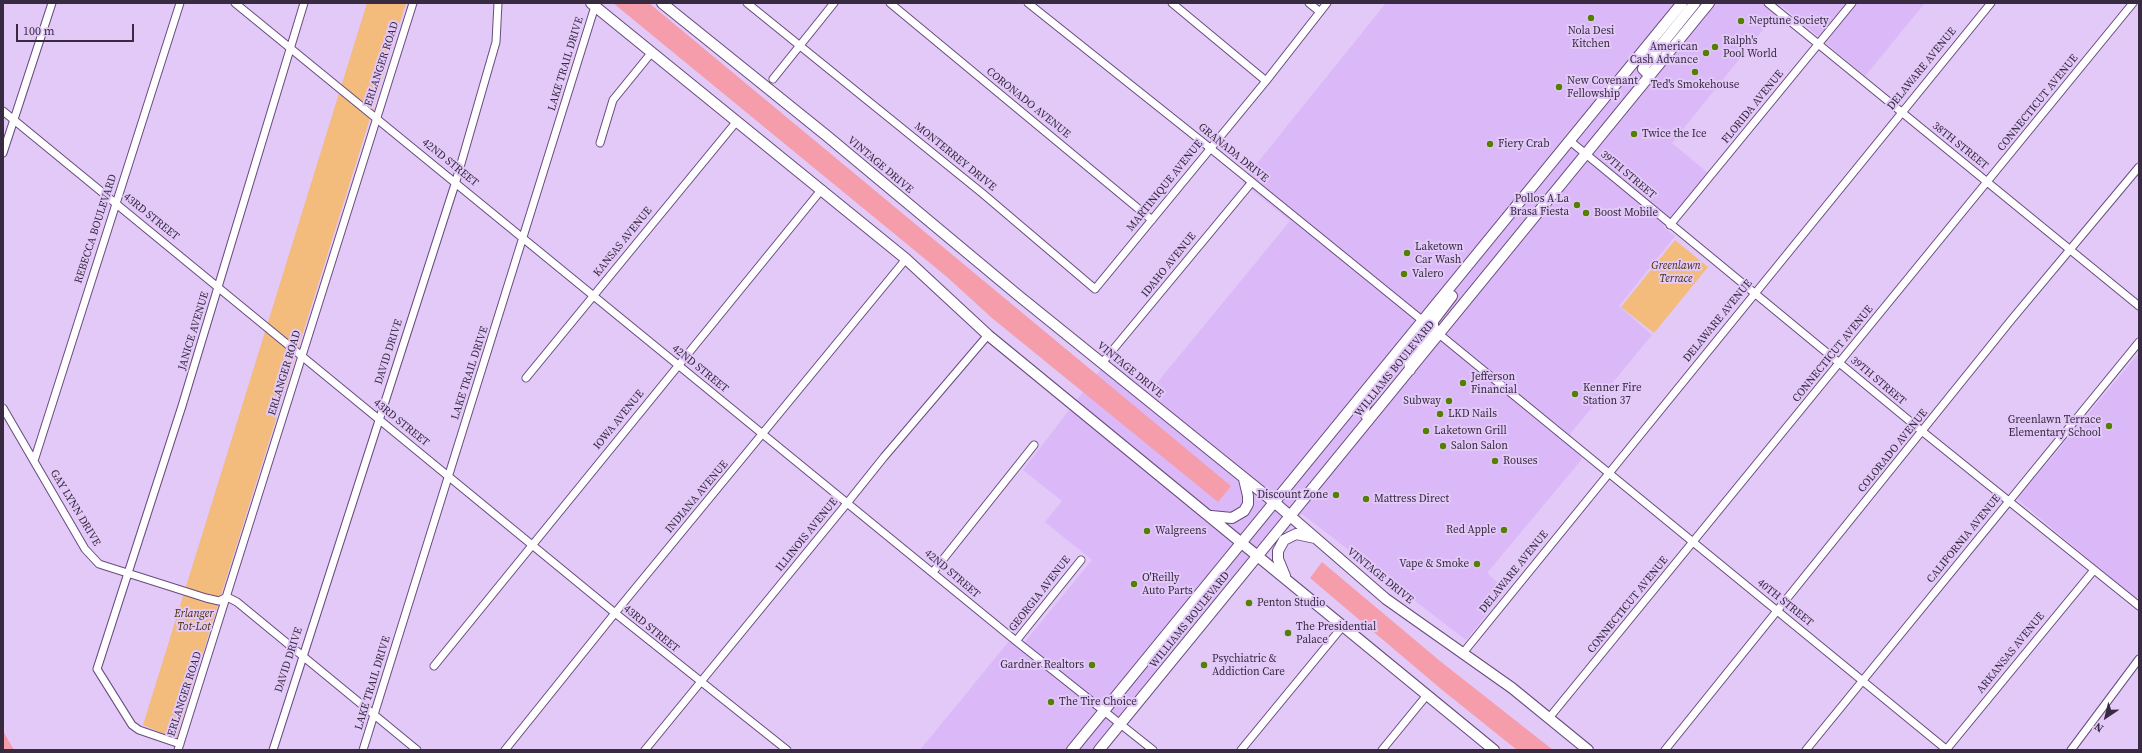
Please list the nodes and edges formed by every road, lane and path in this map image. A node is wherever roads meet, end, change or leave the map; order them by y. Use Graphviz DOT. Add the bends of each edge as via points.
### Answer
graph roads {
  1 [pos="52,3"];
  2 [pos="180,3"];
  3 [pos="236,3"];
  4 [pos="304,3"];
  5 [pos="413,3"];
  6 [pos="498,3"];
  7 [pos="662,3"];
  8 [pos="747,3"];
  9 [pos="834,3"];
  10 [pos="890,3"];
  11 [pos="1028,3"];
  12 [pos="1172,3"];
  13 [pos="1309,3"];
  14 [pos="1327,3"];
  15 [pos="1682,3"];
  16 [pos="1695,3"];
  17 [pos="1710,3"];
  18 [pos="1768,3"];
  19 [pos="1852,3"];
  20 [pos="1991,3"];
  21 [pos="2134,3"];
  22 [pos="594,4"];
  23 [pos="2139,6"];
  24 [pos="1320,12"];
  25 [pos="1818,45"];
  26 [pos="799,46"];
  27 [pos="290,50"];
  28 [pos="652,52"];
  29 [pos="1650,76"];
  30 [pos="773,79"];
  31 [pos="1266,81"];
  32 [pos="3,111"];
  33 [pos="1901,112"];
  34 [pos="377,118"];
  35 [pos="14,120"];
  36 [pos="737,121"];
  37 [pos="1570,141"];
  38 [pos="600,143"];
  39 [pos="1210,148"];
  40 [pos="3,153"];
  41 [pos="1586,154"];
  42 [pos="2139,167"];
  43 [pos="456,182"];
  44 [pos="1252,182"];
  45 [pos="1988,182"];
  46 [pos="822,189"];
  47 [pos="116,203"];
  48 [pos="1152,220"];
  49 [pos="1670,225"];
  50 [pos="524,238"];
  51 [pos="2071,250"];
  52 [pos="906,259"];
  53 [pos="1453,284"];
  54 [pos="219,286"];
  55 [pos="1095,289"];
  56 [pos="1754,293"];
  57 [pos="593,296"];
  58 [pos="2139,306"];
  59 [pos="1423,321"];
  60 [pos="1439,334"];
  61 [pos="988,335"];
  62 [pos="2139,342"];
  63 [pos="301,355"];
  64 [pos="1392,359"];
  65 [pos="1102,363"];
  66 [pos="1839,363"];
  67 [pos="678,365"];
  68 [pos="1410,370"];
  69 [pos="526,378"];
  70 [pos="3,408"];
  71 [pos="379,419"];
  72 [pos="1369,420"];
  73 [pos="1923,432"];
  74 [pos="763,434"];
  75 [pos="1034,445"];
  76 [pos="34,461"];
  77 [pos="1608,474"];
  78 [pos="448,476"];
  79 [pos="1244,479"];
  80 [pos="848,502"];
  81 [pos="1274,502"];
  82 [pos="2009,502"];
  83 [pos="1209,516"];
  84 [pos="1290,516"];
  85 [pos="1317,539"];
  86 [pos="1241,542"];
  87 [pos="1693,543"];
  88 [pos="532,545"];
  89 [pos="1257,556"];
  90 [pos="1081,560"];
  91 [pos="2094,570"];
  92 [pos="933,572"];
  93 [pos="127,574"];
  94 [pos="1290,583"];
  95 [pos="227,597"];
  96 [pos="2139,606"];
  97 [pos="1777,611"];
  98 [pos="615,613"];
  99 [pos="1343,626"];
  100 [pos="1016,641"];
  101 [pos="1463,653"];
  102 [pos="302,656"];
  103 [pos="2139,659"];
  104 [pos="434,666"];
  105 [pos="1862,681"];
  106 [pos="701,683"];
  107 [pos="1427,695"];
  108 [pos="1105,710"];
  109 [pos="374,716"];
  110 [pos="1549,718"];
  111 [pos="1121,723"];
  112 [pos="179,747"];
  113 [pos="273,750"];
  114 [pos="364,750"];
  115 [pos="417,750"];
  116 [pos="505,750"];
  117 [pos="645,750"];
  118 [pos="787,750"];
  119 [pos="1072,750"];
  120 [pos="1099,750"];
  121 [pos="1153,750"];
  122 [pos="1241,750"];
  123 [pos="1382,750"];
  124 [pos="1494,750"];
  125 [pos="1588,750"];
  126 [pos="1665,750"];
  127 [pos="1806,750"];
  128 [pos="1947,750"];
  129 [pos="2071,750"];
  1 -- 35 [label="street"];
  2 -- 47 [label="street, REBECCA BOULEVARD"];
  3 -- 27 [label="street, 42ND STREET"];
  4 -- 27 [label="street, JANICE AVENUE"];
  5 -- 34 [label="street, ERLANGER ROAD"];
  6 -- 43 [label="street, DAVID DRIVE" via="496,42"];
  7 -- 65 [label="street, VINTAGE DRIVE"];
  8 -- 26 [label="street, MONTERREY DRIVE"];
  9 -- 26 [label="street"];
  10 -- 48 [label="street, CORONADO AVENUE"];
  11 -- 39 [label="street, GRANADA DRIVE"];
  12 -- 31 [label="street"];
  13 -- 24 [label="street"];
  14 -- 24 [label="street, MARTINIQUE AVENUE"];
  15 -- 37 [label="street, WILLIAMS BOULEVARD"];
  16 -- 29 [label="street" via="1645,65 1643,69"];
  17 -- 29 [label="street, WILLIAMS BOULEVARD"];
  18 -- 25 [label="street, 38TH STREET"];
  19 -- 25 [label="street, FLORIDA AVENUE"];
  20 -- 33 [label="street, DELAWARE AVENUE"];
  21 -- 23 [label="street"];
  21 -- 45 [label="street, CONNECTICUT AVENUE"];
  22 -- 28 [label="street"];
  22 -- 50 [label="street, LAKE TRAIL DRIVE"];
  24 -- 31 [label="street, MARTINIQUE AVENUE"];
  25 -- 33 [label="street, 38TH STREET"];
  25 -- 49 [label="street, FLORIDA AVENUE"];
  26 -- 30 [label="street"];
  26 -- 55 [label="street, MONTERREY DRIVE" via="982,193"];
  27 -- 34 [label="street, 42ND STREET"];
  27 -- 54 [label="street, JANICE AVENUE"];
  28 -- 36 [label="street"];
  28 -- 38 [label="street" via="613,100"];
  29 -- 41 [label="street, WILLIAMS BOULEVARD"];
  31 -- 39 [label="street, MARTINIQUE AVENUE"];
  32 -- 35 [label="street, 43RD STREET"];
  33 -- 45 [label="street, 38TH STREET"];
  33 -- 56 [label="street, DELAWARE AVENUE"];
  34 -- 43 [label="street, 42ND STREET"];
  34 -- 63 [label="street, ERLANGER ROAD"];
  35 -- 40 [label="street"];
  35 -- 47 [label="street, 43RD STREET"];
  36 -- 46 [label="street"];
  36 -- 57 [label="street, KANSAS AVENUE"];
  37 -- 41 [label="street, 39TH STREET"];
  37 -- 53 [label="street, WILLIAMS BOULEVARD"];
  39 -- 44 [label="street, GRANADA DRIVE"];
  39 -- 48 [label="street, MARTINIQUE AVENUE"];
  41 -- 49 [label="street, 39TH STREET"];
  41 -- 60 [label="street, WILLIAMS BOULEVARD"];
  42 -- 51 [label="street, COLORADO AVENUE"];
  43 -- 50 [label="street, 42ND STREET"];
  43 -- 71 [label="street, DAVID DRIVE"];
  44 -- 59 [label="street, GRANADA DRIVE"];
  44 -- 65 [label="street, IDAHO AVENUE"];
  45 -- 51 [label="street, 38TH STREET"];
  45 -- 66 [label="street, CONNECTICUT AVENUE"];
  46 -- 52 [label="street"];
  46 -- 67 [label="street, IOWA AVENUE"];
  47 -- 54 [label="street, 43RD STREET"];
  47 -- 76 [label="street, REBECCA BOULEVARD"];
  48 -- 55 [label="street, MARTINIQUE AVENUE"];
  49 -- 56 [label="street, 39TH STREET"];
  50 -- 57 [label="street, 42ND STREET"];
  50 -- 78 [label="street, LAKE TRAIL DRIVE"];
  51 -- 58 [label="street, 38TH STREET"];
  51 -- 73 [label="street, COLORADO AVENUE" via="2012,319"];
  52 -- 61 [label="street"];
  52 -- 74 [label="street, INDIANA AVENUE"];
  53 -- 59 [label="street, WILLIAMS BOULEVARD"];
  53 -- 60 [label="street" via="1452,296 1433,321"];
  54 -- 63 [label="street, 43RD STREET"];
  54 -- 93 [label="street, JANICE AVENUE"];
  56 -- 66 [label="street, 39TH STREET"];
  56 -- 77 [label="street, DELAWARE AVENUE"];
  57 -- 67 [label="street, 42ND STREET"];
  57 -- 69 [label="street, KANSAS AVENUE"];
  59 -- 64 [label="street, WILLIAMS BOULEVARD"];
  59 -- 68 [label="street" via="1428,333 1409,360"];
  60 -- 68 [label="street, WILLIAMS BOULEVARD"];
  60 -- 77 [label="street, 40TH STREET"];
  61 -- 80 [label="street, ILLINOIS AVENUE"];
  61 -- 83 [label="street"];
  62 -- 82 [label="street, CALIFORNIA AVENUE"];
  63 -- 71 [label="street, 43RD STREET"];
  63 -- 95 [label="street, ERLANGER ROAD"];
  64 -- 72 [label="street" via="1365,406 1364,412"];
  64 -- 81 [label="street, WILLIAMS BOULEVARD"];
  65 -- 79 [label="street, VINTAGE DRIVE"];
  66 -- 73 [label="street, 39TH STREET"];
  66 -- 87 [label="street, CONNECTICUT AVENUE"];
  67 -- 74 [label="street, 42ND STREET"];
  67 -- 88 [label="street, IOWA AVENUE"];
  68 -- 72 [label="street, WILLIAMS BOULEVARD"];
  70 -- 76 [label="street, GAY LYNN DRIVE"];
  71 -- 78 [label="street, 43RD STREET"];
  71 -- 102 [label="street, DAVID DRIVE"];
  72 -- 84 [label="street, WILLIAMS BOULEVARD"];
  73 -- 82 [label="street, 39TH STREET"];
  73 -- 97 [label="street, COLORADO AVENUE"];
  74 -- 80 [label="street, 42ND STREET"];
  74 -- 98 [label="street, INDIANA AVENUE"];
  75 -- 92 [label="street"];
  76 -- 93 [label="street, GAY LYNN DRIVE" via="85,549 99,564"];
  77 -- 87 [label="street, 40TH STREET"];
  77 -- 101 [label="street, DELAWARE AVENUE"];
  78 -- 88 [label="street, 43RD STREET"];
  78 -- 109 [label="street, LAKE TRAIL DRIVE"];
  79 -- 81 [label="street, VINTAGE DRIVE"];
  79 -- 83 [label="street" via="1248,504 1244,511 1232,518"];
  80 -- 92 [label="street, 42ND STREET"];
  80 -- 106 [label="street, ILLINOIS AVENUE"];
  81 -- 84 [label="street, VINTAGE DRIVE"];
  81 -- 86 [label="street, WILLIAMS BOULEVARD"];
  82 -- 91 [label="street, 39TH STREET"];
  82 -- 105 [label="street, CALIFORNIA AVENUE"];
  83 -- 86 [label="street"];
  84 -- 85 [label="street, VINTAGE DRIVE"];
  84 -- 89 [label="street, WILLIAMS BOULEVARD"];
  85 -- 94 [label="street" via="1296,534 1281,544 1278,559"];
  85 -- 101 [label="street, VINTAGE DRIVE" via="1386,599"];
  86 -- 89 [label="street"];
  86 -- 108 [label="street, WILLIAMS BOULEVARD"];
  87 -- 97 [label="street, 40TH STREET"];
  87 -- 110 [label="street, CONNECTICUT AVENUE"];
  88 -- 98 [label="street, 43RD STREET"];
  88 -- 104 [label="street, IOWA AVENUE"];
  89 -- 94 [label="street"];
  89 -- 111 [label="street, WILLIAMS BOULEVARD"];
  90 -- 100 [label="street, GEORGIA AVENUE"];
  91 -- 96 [label="street, 39TH STREET"];
  91 -- 128 [label="street, ARKANSAS AVENUE"];
  92 -- 100 [label="street, 42ND STREET"];
  93 -- 95 [label="street, GAY LYNN DRIVE" via="219,601"];
  93 -- 112 [label="street, JANICE AVENUE" via="97,669 132,725"];
  94 -- 99 [label="street"];
  95 -- 102 [label="street" via="237,602"];
  95 -- 112 [label="street, ERLANGER ROAD"];
  97 -- 105 [label="street, 40TH STREET"];
  97 -- 126 [label="street, COLORADO AVENUE"];
  98 -- 106 [label="street, 43RD STREET"];
  98 -- 116 [label="street, INDIANA AVENUE"];
  99 -- 107 [label="street"];
  99 -- 122 [label="street"];
  100 -- 108 [label="street, 42ND STREET"];
  101 -- 110 [label="street, VINTAGE DRIVE"];
  102 -- 109 [label="street"];
  102 -- 113 [label="street, DAVID DRIVE"];
  103 -- 129 [label="street"];
  105 -- 127 [label="street, CALIFORNIA AVENUE"];
  105 -- 128 [label="street, 40TH STREET"];
  106 -- 117 [label="street, ILLINOIS AVENUE"];
  106 -- 118 [label="street, 43RD STREET"];
  107 -- 123 [label="street"];
  107 -- 124 [label="street"];
  108 -- 111 [label="street, 42ND STREET"];
  108 -- 119 [label="street, WILLIAMS BOULEVARD"];
  109 -- 114 [label="street, LAKE TRAIL DRIVE"];
  109 -- 115 [label="street"];
  110 -- 125 [label="street, VINTAGE DRIVE"];
  111 -- 120 [label="street, WILLIAMS BOULEVARD"];
  111 -- 121 [label="street, 42ND STREET"];
}
